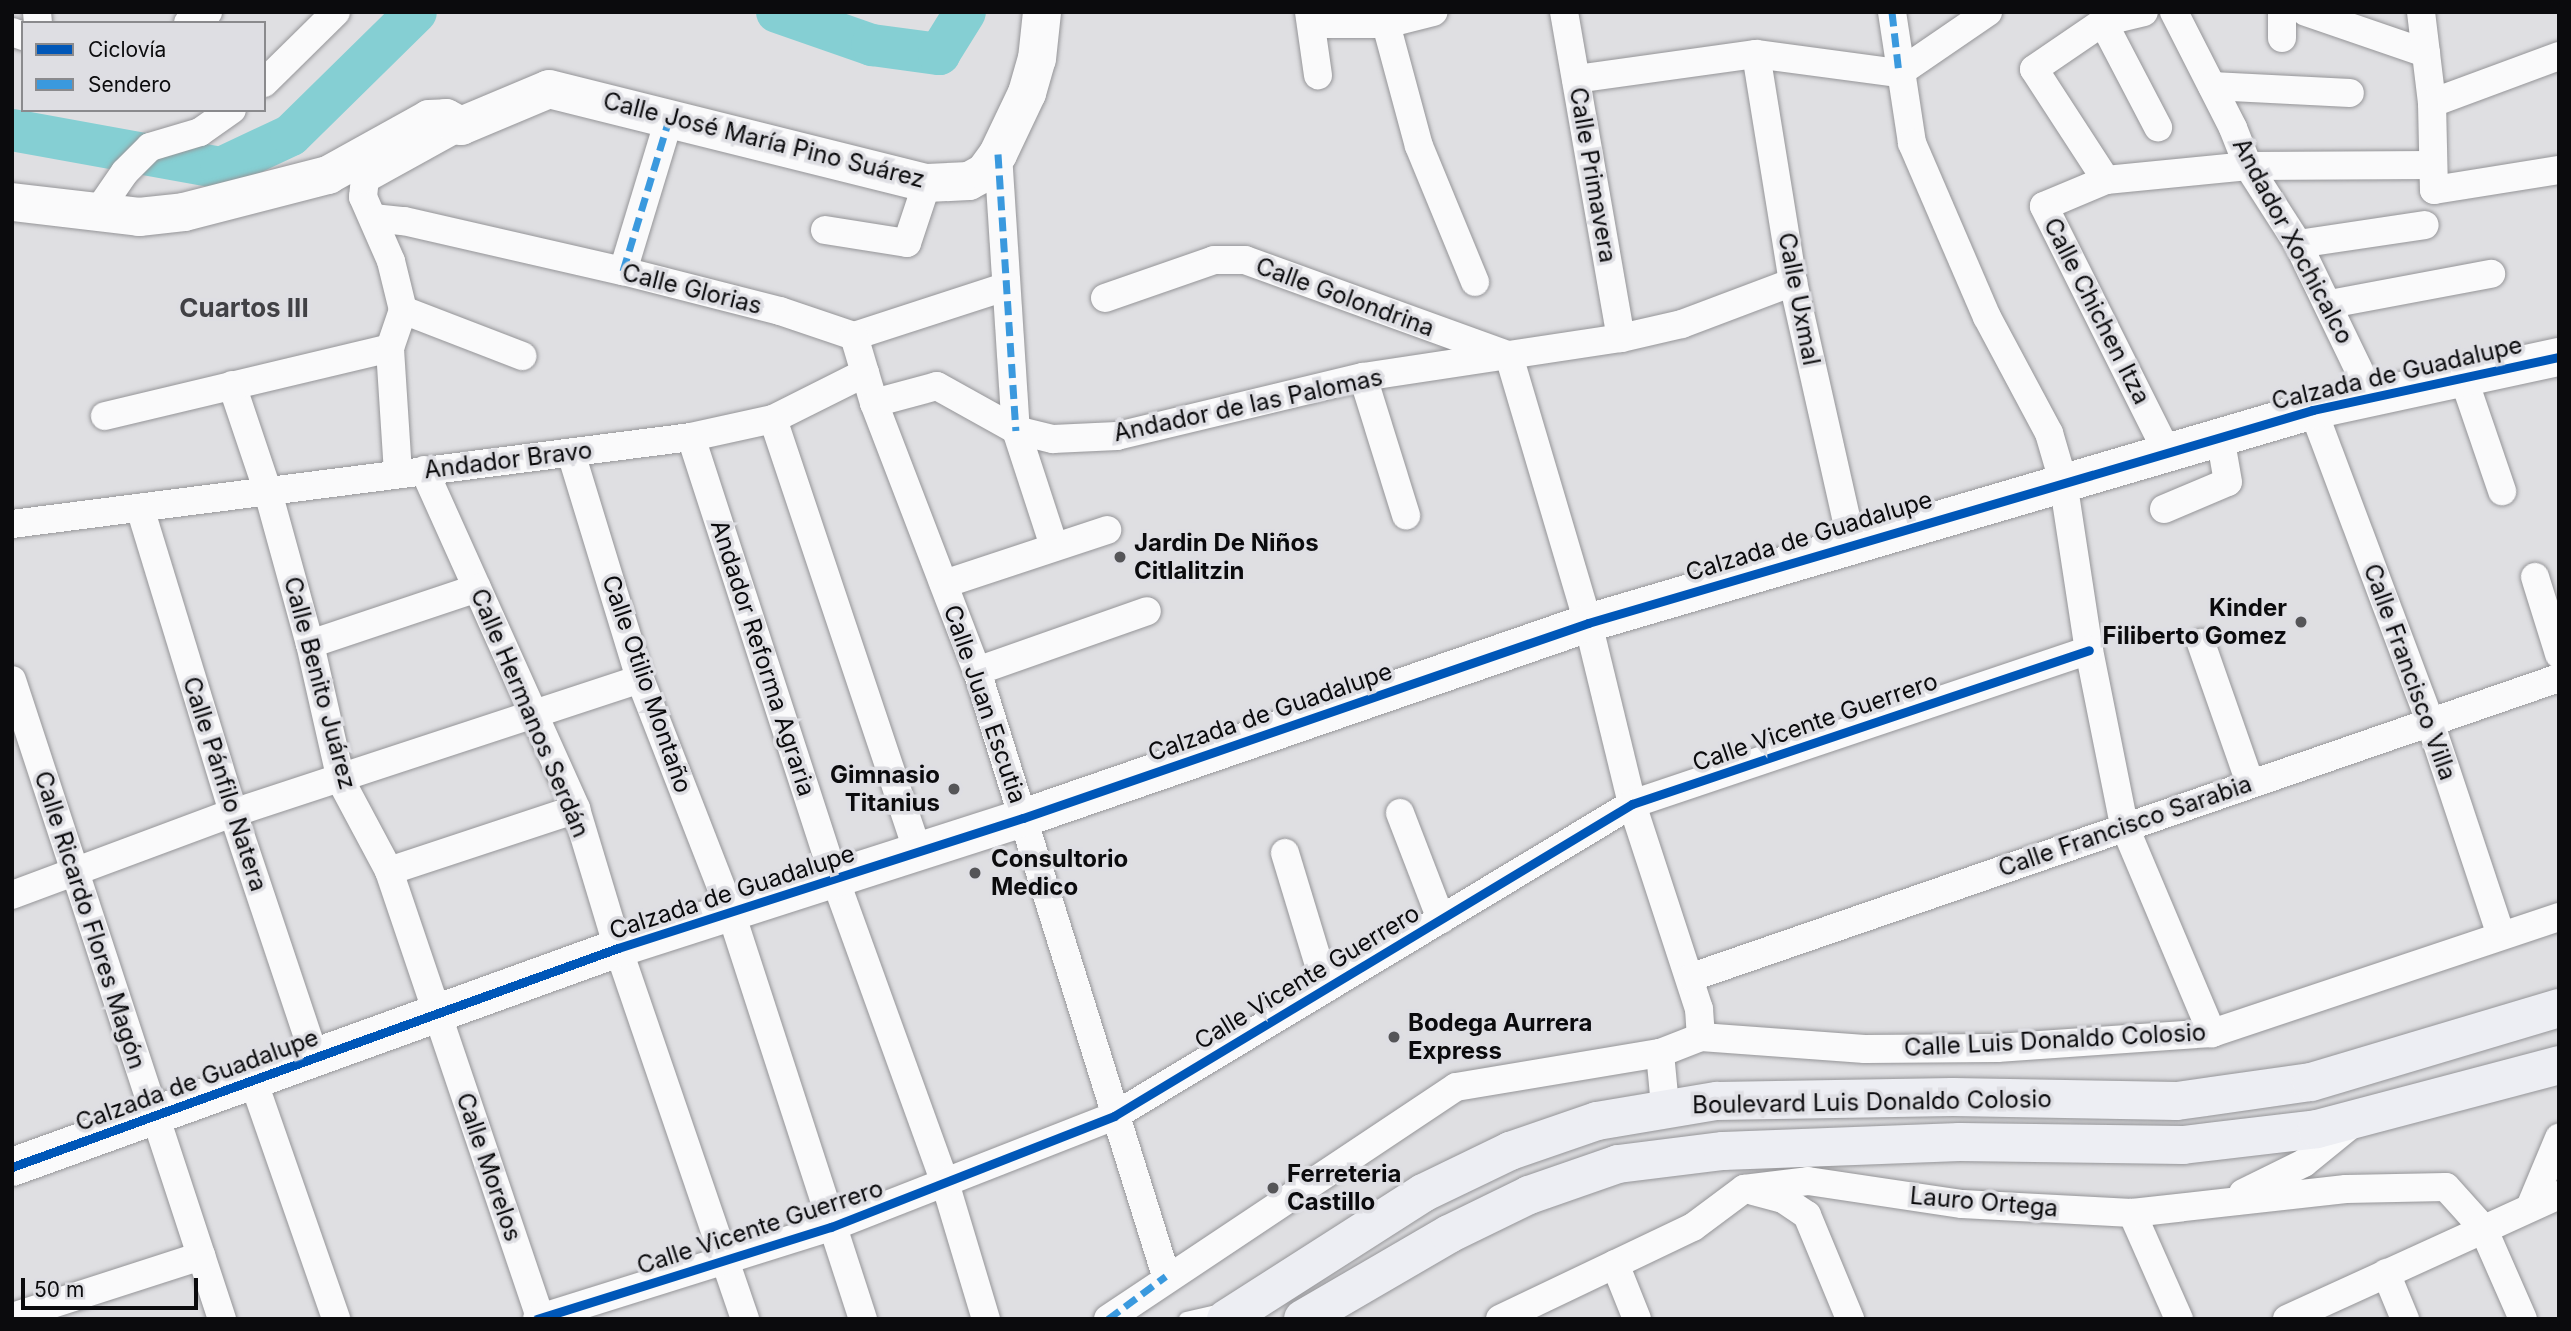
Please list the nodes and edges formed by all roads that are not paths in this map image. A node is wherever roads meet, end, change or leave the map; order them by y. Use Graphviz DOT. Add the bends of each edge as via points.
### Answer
graph roads {
  1 [pos="208,12"];
  2 [pos="336,12"];
  3 [pos="1042,12"];
  4 [pos="1433,12"];
  5 [pos="1564,12"];
  6 [pos="1892,12"];
  7 [pos="1988,12"];
  8 [pos="2144,12"];
  9 [pos="2174,12"];
  10 [pos="2306,12"];
  11 [pos="2421,12"];
  12 [pos="1310,18"];
  13 [pos="192,21"];
  14 [pos="2103,22"];
  15 [pos="1386,24"];
  16 [pos="2426,53"];
  17 [pos="1756,54"];
  18 [pos="2559,56"];
  19 [pos="1899,73"];
  20 [pos="1318,75"];
  21 [pos="1576,79"];
  22 [pos="266,80"];
  23 [pos="2212,86"];
  24 [pos="2350,93"];
  25 [pos="2432,103"];
  26 [pos="229,112"];
  27 [pos="668,120"];
  28 [pos="461,126"];
  29 [pos="2158,127"];
  30 [pos="998,154"];
  31 [pos="2248,166"];
  32 [pos="2559,170"];
  33 [pos="2434,177"];
  34 [pos="2106,180"];
  35 [pos="927,183"];
  36 [pos="12,202"];
  37 [pos="96,214"];
  38 [pos="373,218"];
  39 [pos="2425,225"];
  40 [pos="825,230"];
  41 [pos="2298,244"];
  42 [pos="623,271"];
  43 [pos="2491,274"];
  44 [pos="1475,282"];
  45 [pos="1793,282"];
  46 [pos="1005,287"];
  47 [pos="1105,298"];
  48 [pos="2330,304"];
  49 [pos="403,310"];
  50 [pos="855,336"];
  51 [pos="1621,338"];
  52 [pos="390,348"];
  53 [pos="522,356"];
  54 [pos="1509,356"];
  55 [pos="2559,357"];
  56 [pos="865,373"];
  57 [pos="2462,374"];
  58 [pos="1363,377"];
  59 [pos="232,385"];
  60 [pos="2371,395"];
  61 [pos="874,403"];
  62 [pos="2313,410"];
  63 [pos="105,416"];
  64 [pos="773,419"];
  65 [pos="1016,430"];
  66 [pos="2220,436"];
  67 [pos="691,438"];
  68 [pos="2167,452"];
  69 [pos="572,453"];
  70 [pos="411,471"];
  71 [pos="2063,481"];
  72 [pos="2502,491"];
  73 [pos="268,492"];
  74 [pos="140,508"];
  75 [pos="2164,509"];
  76 [pos="1406,515"];
  77 [pos="12,524"];
  78 [pos="1107,530"];
  79 [pos="1852,543"];
  80 [pos="1054,547"];
  81 [pos="2535,577"];
  82 [pos="944,584"];
  83 [pos="477,588"];
  84 [pos="1147,611"];
  85 [pos="1588,622"];
  86 [pos="2201,643"];
  87 [pos="310,644"];
  88 [pos="2089,650"];
  89 [pos="2559,654"];
  90 [pos="977,671"];
  91 [pos="2559,678"];
  92 [pos="639,679"];
  93 [pos="12,680"];
  94 [pos="532,714"];
  95 [pos="2430,722"];
  96 [pos="341,781"];
  97 [pos="2250,783"];
  98 [pos="1632,804"];
  99 [pos="576,809"];
  100 [pos="233,813"];
  101 [pos="1400,813"];
  102 [pos="1023,818"];
  103 [pos="2124,825"];
  104 [pos="918,853"];
  105 [pos="1285,853"];
  106 [pos="389,871"];
  107 [pos="73,872"];
  108 [pos="835,878"];
  109 [pos="12,895"];
  110 [pos="731,913"];
  111 [pos="2559,917"];
  112 [pos="1441,919"];
  113 [pos="2501,935"];
  114 [pos="618,948"];
  115 [pos="1692,977"];
  116 [pos="1326,988"];
  117 [pos="2559,1008"];
  118 [pos="436,1015"];
  119 [pos="2212,1033"];
  120 [pos="1701,1037"];
  121 [pos="1660,1053"];
  122 [pos="315,1058"];
  123 [pos="2559,1065"];
  124 [pos="253,1080"];
  125 [pos="1665,1106"];
  126 [pos="153,1115"];
  127 [pos="1114,1116"];
  128 [pos="2357,1119"];
  129 [pos="2559,1138"];
  130 [pos="1901,1144"];
  131 [pos="12,1167"];
  132 [pos="1808,1181"];
  133 [pos="946,1185"];
  134 [pos="1744,1189"];
  135 [pos="2559,1195"];
  136 [pos="2225,1202"];
  137 [pos="2531,1205"];
  138 [pos="2132,1213"];
  139 [pos="831,1227"];
  140 [pos="2483,1228"];
  141 [pos="201,1256"];
  142 [pos="727,1259"];
  143 [pos="1615,1264"];
  144 [pos="2386,1273"];
  145 [pos="1166,1276"];
  146 [pos="1234,1313"];
  147 [pos="12,1317"];
  148 [pos="540,1318"];
  149 [pos="222,1319"];
  150 [pos="336,1319"];
  151 [pos="745,1319"];
  152 [pos="863,1319"];
  153 [pos="986,1319"];
  154 [pos="1108,1319"];
  155 [pos="1186,1319"];
  156 [pos="1303,1319"];
  157 [pos="1500,1319"];
  158 [pos="1637,1319"];
  159 [pos="1850,1319"];
  160 [pos="2179,1319"];
  161 [pos="2287,1319"];
  162 [pos="2405,1319"];
  163 [pos="2523,1319"];
  1 -- 13 [label="street"];
  2 -- 22 [label="street"];
  3 -- 30 [label="street, Calle José María Pino Suárez" via="1037,59 1027,93"];
  4 -- 15 [label="street"];
  5 -- 21 [label="street, Calle Primavera"];
  6 -- 19 [label="street"];
  7 -- 19 [label="street"];
  8 -- 14 [label="street"];
  9 -- 23 [label="street, Andador Xochicalco"];
  10 -- 16 [label="street"];
  11 -- 16 [label="street"];
  12 -- 15 [label="street"];
  12 -- 20 [label="street"];
  14 -- 29 [label="street"];
  14 -- 34 [label="street" via="2034,69"];
  15 -- 44 [label="street" via="1419,146"];
  16 -- 25 [label="street"];
  17 -- 19 [label="street"];
  17 -- 21 [label="street"];
  17 -- 45 [label="street, Calle Uxmal"];
  18 -- 25 [label="street"];
  19 -- 71 [label="street" via="1912,144 1987,317 2049,433"];
  21 -- 51 [label="street, Calle Primavera"];
  23 -- 24 [label="street"];
  23 -- 31 [label="street, Andador Xochicalco"];
  25 -- 33 [label="street"];
  26 -- 37 [label="street" via="200,132 150,147 125,172"];
  27 -- 28 [label="street, Calle José María Pino Suárez" via="571,90 549,89"];
  27 -- 35 [label="street, Calle José María Pino Suárez"];
  27 -- 42 [label="street"];
  28 -- 37 [label="street" via="446,118 429,119 328,175 184,212 139,217"];
  28 -- 38 [label="street, Calle José María Pino Suárez" via="365,179 363,197"];
  30 -- 35 [label="street, Calle José María Pino Suárez" via="985,172 969,181"];
  30 -- 46 [label="street"];
  31 -- 33 [label="street, Calle Chichen Itza"];
  31 -- 34 [label="street, Calle Chichen Itza"];
  31 -- 41 [label="street, Andador Xochicalco"];
  32 -- 33 [label="street, Calle Chichen Itza"];
  34 -- 68 [label="street, Calle Chichen Itza" via="2045,206"];
  35 -- 40 [label="street" via="907,243"];
  36 -- 37 [label="street"];
  38 -- 42 [label="street, Calle Glorias"];
  38 -- 49 [label="street"];
  39 -- 41 [label="street"];
  41 -- 48 [label="street, Andador Xochicalco"];
  42 -- 50 [label="street, Calle Glorias" via="780,311"];
  43 -- 48 [label="street"];
  45 -- 51 [label="street, Andador de las Palomas" via="1682,324"];
  45 -- 79 [label="street, Calle Uxmal"];
  46 -- 50 [label="street"];
  46 -- 65 [label="street"];
  47 -- 54 [label="street, Calle Golondrina" via="1214,260 1245,260"];
  48 -- 60 [label="street, Andador Xochicalco"];
  49 -- 52 [label="street"];
  49 -- 53 [label="street"];
  50 -- 56 [label="street, Calle Juan Escutia"];
  51 -- 54 [label="street, Andador de las Palomas"];
  52 -- 59 [label="street"];
  52 -- 70 [label="street"];
  54 -- 58 [label="street, Andador de las Palomas"];
  54 -- 85 [label="street"];
  55 -- 57 [label="street, Calzada de Guadalupe"];
  56 -- 61 [label="street, Calle Juan Escutia"];
  56 -- 64 [label="street, Andador Bravo"];
  57 -- 60 [label="street, Calzada de Guadalupe"];
  57 -- 72 [label="street"];
  58 -- 65 [label="street, Andador de las Palomas" via="1117,436 1053,439"];
  58 -- 76 [label="street"];
  59 -- 63 [label="street"];
  59 -- 73 [label="street, Calle Benito Juárez"];
  60 -- 62 [label="street, Calzada de Guadalupe"];
  61 -- 65 [label="street, Andador de las Palomas" via="937,386"];
  61 -- 82 [label="street, Calle Juan Escutia"];
  62 -- 66 [label="street, Calzada de Guadalupe"];
  62 -- 95 [label="street, Calle Francisco Villa"];
  64 -- 67 [label="street, Andador Bravo"];
  64 -- 104 [label="street"];
  65 -- 80 [label="street"];
  66 -- 68 [label="street, Calzada de Guadalupe"];
  66 -- 75 [label="street" via="2228,482"];
  67 -- 69 [label="street, Andador Bravo"];
  67 -- 108 [label="street, Andador Reforma Agraria"];
  68 -- 71 [label="street, Calzada de Guadalupe"];
  69 -- 70 [label="street, Andador Bravo"];
  69 -- 92 [label="street, Calle Otilio Montaño"];
  70 -- 73 [label="street, Andador Bravo"];
  70 -- 83 [label="street, Calle Hermanos Serdán"];
  71 -- 79 [label="street, Calzada de Guadalupe"];
  71 -- 88 [label="street"];
  73 -- 74 [label="street, Andador Bravo"];
  73 -- 87 [label="street, Calle Benito Juárez"];
  74 -- 77 [label="street, Andador Bravo"];
  74 -- 100 [label="street, Calle Pánfilo Natera"];
  78 -- 80 [label="street"];
  79 -- 85 [label="street, Calzada de Guadalupe"];
  80 -- 82 [label="street"];
  81 -- 89 [label="street"];
  82 -- 90 [label="street, Calle Juan Escutia"];
  83 -- 87 [label="street"];
  83 -- 94 [label="street, Calle Hermanos Serdán"];
  84 -- 90 [label="street"];
  85 -- 98 [label="street"];
  85 -- 102 [label="street, Calzada de Guadalupe"];
  86 -- 97 [label="street"];
  87 -- 96 [label="street, Calle Benito Juárez"];
  88 -- 98 [label="street, Calle Vicente Guerrero"];
  88 -- 103 [label="street"];
  90 -- 102 [label="street, Calle Juan Escutia"];
  91 -- 95 [label="street, Calle Francisco Sarabia"];
  92 -- 94 [label="street"];
  92 -- 110 [label="street, Calle Otilio Montaño"];
  93 -- 107 [label="street, Calle Ricardo Flores Magón"];
  94 -- 96 [label="street"];
  94 -- 99 [label="street, Calle Hermanos Serdán"];
  95 -- 97 [label="street, Calle Francisco Sarabia"];
  95 -- 113 [label="street, Calle Francisco Villa"];
  96 -- 100 [label="street"];
  96 -- 106 [label="street, Calle Benito Juárez"];
  97 -- 103 [label="street, Calle Francisco Sarabia"];
  98 -- 112 [label="street, Calle Vicente Guerrero"];
  98 -- 115 [label="street"];
  99 -- 106 [label="street"];
  99 -- 114 [label="street, Calle Hermanos Serdán"];
  100 -- 107 [label="street"];
  100 -- 122 [label="street, Calle Pánfilo Natera"];
  101 -- 112 [label="street"];
  102 -- 104 [label="street, Calzada de Guadalupe"];
  102 -- 127 [label="street, Calle Juan Escutia"];
  103 -- 115 [label="street, Calle Francisco Sarabia"];
  103 -- 119 [label="street"];
  104 -- 108 [label="street, Calzada de Guadalupe"];
  105 -- 116 [label="street"];
  106 -- 118 [label="street, Calle Benito Juárez"];
  107 -- 109 [label="street"];
  107 -- 126 [label="street, Calle Ricardo Flores Magón"];
  108 -- 110 [label="street, Calzada de Guadalupe"];
  108 -- 133 [label="street, Andador Reforma Agraria"];
  110 -- 114 [label="street, Calzada de Guadalupe"];
  110 -- 139 [label="street, Calle Otilio Montaño"];
  111 -- 113 [label="street, Calle Luis Donaldo Colosio"];
  112 -- 116 [label="street, Calle Vicente Guerrero"];
  113 -- 119 [label="street, Calle Luis Donaldo Colosio"];
  114 -- 118 [label="street, Calzada de Guadalupe"];
  114 -- 142 [label="street, Calle Hermanos Serdán"];
  115 -- 120 [label="street"];
  116 -- 127 [label="street, Calle Vicente Guerrero"];
  117 -- 125 [label="highway, Boulevard Luis Donaldo Colosio" via="2311,1082 2176,1101 1953,1097"];
  118 -- 122 [label="street, Calzada de Guadalupe"];
  118 -- 148 [label="street, Calle Morelos"];
  119 -- 120 [label="street, Calle Luis Donaldo Colosio" via="1997,1048 1865,1049"];
  120 -- 121 [label="street"];
  121 -- 125 [label="street"];
  121 -- 145 [label="street" via="1456,1087"];
  122 -- 124 [label="street, Calzada de Guadalupe"];
  123 -- 128 [label="highway, Boulevard Luis Donaldo Colosio"];
  124 -- 126 [label="street, Calzada de Guadalupe"];
  124 -- 150 [label="street"];
  125 -- 146 [label="highway, Boulevard Luis Donaldo Colosio" via="1598,1121 1510,1151 1423,1193"];
  126 -- 131 [label="street, Calzada de Guadalupe"];
  126 -- 141 [label="street, Calle Ricardo Flores Magón"];
  127 -- 133 [label="street, Calle Vicente Guerrero"];
  127 -- 145 [label="street, Calle Juan Escutia"];
  128 -- 130 [label="highway, Boulevard Luis Donaldo Colosio" via="2317,1129 2183,1145"];
  128 -- 136 [label="street" via="2304,1163"];
  129 -- 137 [label="street"];
  130 -- 132 [label="street"];
  130 -- 156 [label="highway, Boulevard Luis Donaldo Colosio" via="1723,1151 1618,1164 1529,1195 1460,1228"];
  132 -- 134 [label="street, Lauro Ortega"];
  132 -- 138 [label="street, Lauro Ortega" via="1962,1204"];
  133 -- 139 [label="street, Calle Vicente Guerrero"];
  133 -- 153 [label="street, Andador Reforma Agraria"];
  134 -- 143 [label="street, Lauro Ortega" via="1693,1227"];
  134 -- 159 [label="street" via="1783,1199 1807,1215"];
  135 -- 137 [label="street"];
  136 -- 138 [label="street, Lauro Ortega"];
  136 -- 140 [label="street, Lauro Ortega" via="2346,1189 2446,1187"];
  137 -- 140 [label="street"];
  138 -- 160 [label="street"];
  139 -- 142 [label="street, Calle Vicente Guerrero"];
  139 -- 152 [label="street, Calle Otilio Montaño"];
  140 -- 144 [label="street"];
  140 -- 163 [label="street"];
  141 -- 147 [label="street"];
  141 -- 149 [label="street, Calle Ricardo Flores Magón"];
  142 -- 148 [label="street, Calle Vicente Guerrero"];
  142 -- 151 [label="street, Calle Hermanos Serdán"];
  143 -- 157 [label="street, Lauro Ortega"];
  143 -- 158 [label="street"];
  144 -- 161 [label="street"];
  144 -- 162 [label="street"];
  145 -- 154 [label="street"];
  146 -- 155 [label="lane"];
}
